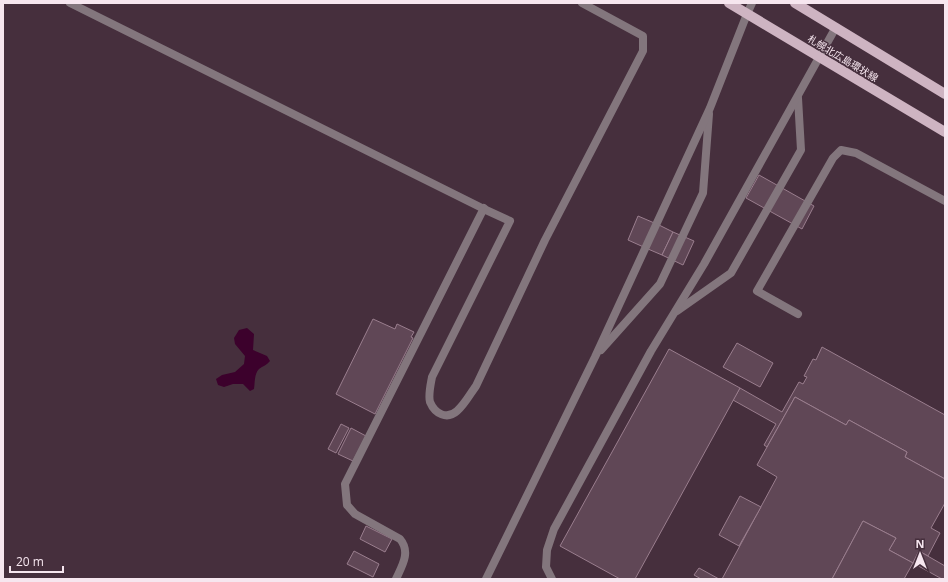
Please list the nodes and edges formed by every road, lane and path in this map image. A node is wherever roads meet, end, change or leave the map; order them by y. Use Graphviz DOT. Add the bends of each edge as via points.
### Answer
graph roads {
  1 [pos="70,3"];
  2 [pos="582,3"];
  3 [pos="729,3"];
  4 [pos="752,3"];
  5 [pos="795,3"];
  6 [pos="746,14"];
  7 [pos="836,27"];
  8 [pos="818,57"];
  9 [pos="945,94"];
  10 [pos="798,97"];
  11 [pos="710,108"];
  12 [pos="945,132"];
  13 [pos="945,201"];
  14 [pos="484,208"];
  15 [pos="673,314"];
  16 [pos="798,314"];
  17 [pos="595,357"];
  18 [pos="396,579"];
  19 [pos="486,579"];
  20 [pos="552,579"];
  1 -- 14 [label="street"];
  2 -- 14 [label="street" via="643,36 643,51 545,240 476,386 456,412 443,416 429,401 432,376 510,221"];
  3 -- 6 [label="main road, 札幌北広島環状線"];
  4 -- 6 [label="street"];
  5 -- 7 [label="main road"];
  6 -- 8 [label="main road, 札幌北広島環状線"];
  6 -- 11 [label="street"];
  7 -- 8 [label="street"];
  7 -- 9 [label="main road"];
  8 -- 10 [label="street"];
  8 -- 12 [label="main road, 札幌北広島環状線"];
  10 -- 15 [label="street"];
  10 -- 15 [label="street" via="801,150 731,273"];
  11 -- 17 [label="street"];
  11 -- 17 [label="street" via="703,193 700,200 660,284"];
  13 -- 16 [label="street" via="856,153 841,150 833,158 757,291"];
  14 -- 18 [label="street" via="345,484 347,505 356,514 405,544 405,559"];
  15 -- 20 [label="street" via="554,529 547,550 546,567"];
  17 -- 19 [label="street"];
}
